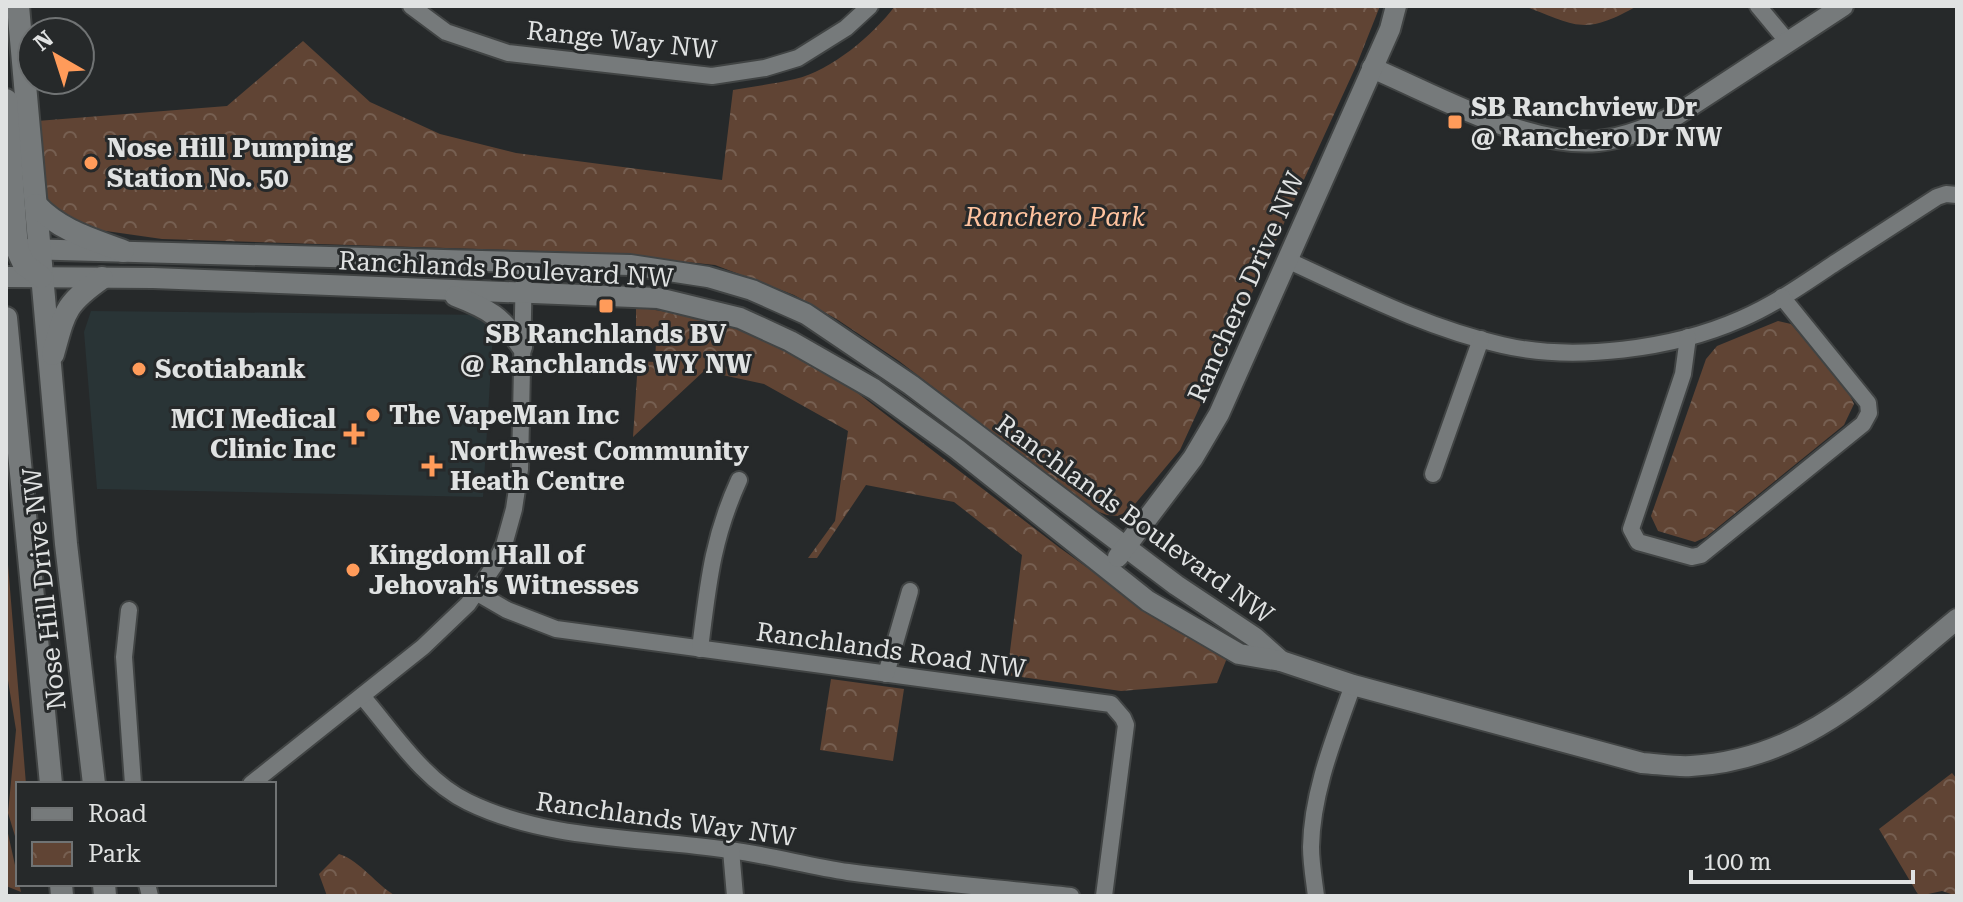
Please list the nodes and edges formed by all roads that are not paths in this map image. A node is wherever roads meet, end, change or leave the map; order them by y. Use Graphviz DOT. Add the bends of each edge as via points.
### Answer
graph roads {
  1 [pos="18,6"];
  2 [pos="411,6"];
  3 [pos="870,6"];
  4 [pos="1396,6"];
  5 [pos="1758,6"];
  6 [pos="1843,6"];
  7 [pos="1788,42"];
  8 [pos="1372,68"];
  9 [pos="6,100"];
  10 [pos="1957,195"];
  11 [pos="36,205"];
  12 [pos="20,249"];
  13 [pos="123,251"];
  14 [pos="1287,260"];
  15 [pos="524,263"];
  16 [pos="6,277"];
  17 [pos="41,277"];
  18 [pos="102,278"];
  19 [pos="437,289"];
  20 [pos="524,291"];
  21 [pos="1782,297"];
  22 [pos="6,318"];
  23 [pos="1688,337"];
  24 [pos="1481,339"];
  25 [pos="522,347"];
  26 [pos="49,366"];
  27 [pos="10,386"];
  28 [pos="1433,474"];
  29 [pos="739,480"];
  30 [pos="1126,546"];
  31 [pos="1109,570"];
  32 [pos="910,591"];
  33 [pos="476,592"];
  34 [pos="129,610"];
  35 [pos="1957,619"];
  36 [pos="700,649"];
  37 [pos="1281,661"];
  38 [pos="886,674"];
  39 [pos="1353,685"];
  40 [pos="362,696"];
  41 [pos="51,782"];
  42 [pos="94,782"];
  43 [pos="133,782"];
  44 [pos="254,782"];
  45 [pos="731,850"];
  46 [pos="735,896"];
  47 [pos="1071,896"];
  48 [pos="1104,896"];
  49 [pos="1316,896"];
  1 -- 11 [label="main road, Nose Hill Drive NW"];
  2 -- 3 [label="street, Range Way NW" via="446,32 508,53 712,76 798,58"];
  4 -- 8 [label="street, Ranchero Drive NW"];
  5 -- 7 [label="street"];
  6 -- 7 [label="street"];
  7 -- 8 [label="street" via="1678,114 1650,128 1596,141 1528,132"];
  8 -- 14 [label="street, Ranchero Drive NW"];
  9 -- 12 [label="main road"];
  10 -- 21 [label="street" via="1937,197"];
  11 -- 12 [label="main road, Nose Hill Drive NW"];
  11 -- 13 [label="main road" via="74,233"];
  12 -- 13 [label="street, Ranchlands Boulevard NW"];
  12 -- 17 [label="main road, Nose Hill Drive NW"];
  13 -- 15 [label="street, Ranchlands Boulevard NW"];
  14 -- 24 [label="street" via="1386,306"];
  14 -- 30 [label="street, Ranchero Drive NW" via="1209,432"];
  15 -- 20 [label="street"];
  15 -- 30 [label="street, Ranchlands Boulevard NW" via="630,265 708,277 806,314 911,385"];
  16 -- 17 [label="street, Ranchlands Boulevard NW"];
  17 -- 18 [label="street, Ranchlands Boulevard NW"];
  17 -- 26 [label="main road, Nose Hill Drive NW"];
  18 -- 19 [label="street, Ranchlands Boulevard NW"];
  18 -- 26 [label="main road" via="72,300"];
  19 -- 20 [label="street, Ranchlands Boulevard NW"];
  19 -- 25 [label="street" via="492,311"];
  20 -- 25 [label="street"];
  20 -- 31 [label="street, Ranchlands Boulevard NW" via="658,298 740,318 790,341 874,389"];
  21 -- 23 [label="street" via="1742,319"];
  21 -- 23 [label="street" via="1865,400 1869,413 1863,424 1692,557 1638,542 1631,529 1683,374"];
  22 -- 27 [label="main road, Nose Hill Drive NW"];
  23 -- 24 [label="street" via="1584,351 1521,348"];
  24 -- 28 [label="street"];
  25 -- 33 [label="street" via="520,469 514,509 504,545"];
  26 -- 42 [label="main road, Nose Hill Drive NW"];
  27 -- 41 [label="main road, Nose Hill Drive NW"];
  29 -- 36 [label="street" via="712,554"];
  30 -- 31 [label="street, Ranchero Drive NW"];
  30 -- 37 [label="street, Ranchlands Boulevard NW"];
  31 -- 37 [label="street, Ranchlands Boulevard NW" via="1204,636 1239,654"];
  32 -- 38 [label="street"];
  33 -- 36 [label="street, Ranchlands Road NW" via="556,629"];
  33 -- 40 [label="street" via="444,629"];
  34 -- 43 [label="street" via="124,657"];
  35 -- 39 [label="street, Ranchlands Boulevard NW" via="1828,722 1791,743 1715,764 1642,763"];
  36 -- 38 [label="street, Ranchlands Road NW"];
  37 -- 39 [label="street, Ranchlands Boulevard NW"];
  38 -- 48 [label="street, Ranchlands Road NW" via="1117,709 1126,725"];
  39 -- 49 [label="street" via="1327,759 1313,826"];
  40 -- 44 [label="street"];
  40 -- 45 [label="street, Ranchlands Way NW" via="429,773 467,802 519,822 560,830"];
  45 -- 46 [label="street"];
  45 -- 47 [label="street, Ranchlands Way NW" via="847,872"];
}
